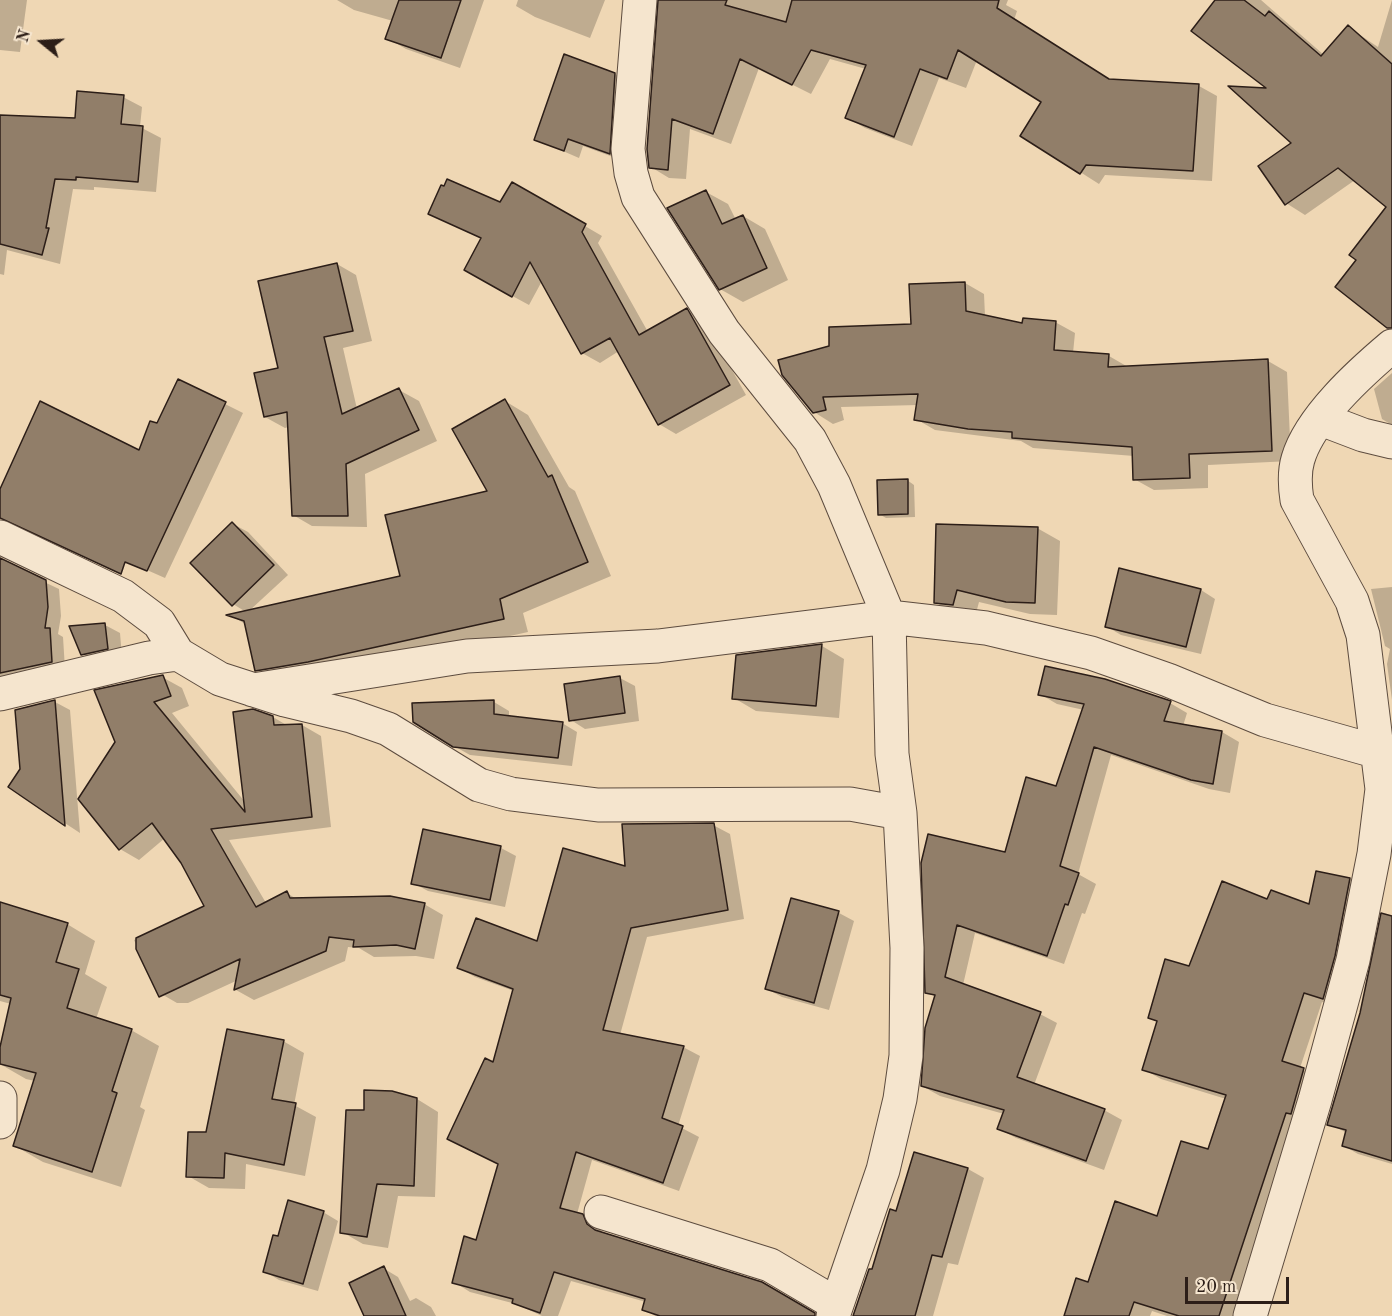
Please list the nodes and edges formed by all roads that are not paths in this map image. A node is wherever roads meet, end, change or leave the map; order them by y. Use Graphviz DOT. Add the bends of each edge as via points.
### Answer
graph roads {
  1 [pos="640,0"];
  2 [pos="1392,346"];
  3 [pos="1321,418"];
  4 [pos="1392,442"];
  5 [pos="0,537"];
  6 [pos="889,617"];
  7 [pos="178,654"];
  8 [pos="253,690"];
  9 [pos="0,694"];
  10 [pos="1378,752"];
  11 [pos="1387,791"];
  12 [pos="900,813"];
  13 [pos="0,1098"];
  14 [pos="0,1122"];
  15 [pos="601,1212"];
  16 [pos="835,1310"];
  17 [pos="1250,1316"];
  1 -- 6 [label="street" via="628,148 638,197 724,332 810,440 834,485"];
  2 -- 3 [label="street"];
  3 -- 4 [label="street"];
  3 -- 10 [label="street" via="1297,459 1294,483 1297,500 1352,602 1364,635"];
  5 -- 7 [label="street" via="130,601 159,623"];
  6 -- 8 [label="street" via="658,646 467,656"];
  6 -- 10 [label="street" via="986,628 1091,653 1265,720"];
  6 -- 12 [label="street" via="892,754"];
  7 -- 8 [label="street" via="220,679"];
  7 -- 9 [label="street"];
  8 -- 12 [label="street" via="388,729 479,785 511,794 598,805 850,804"];
  10 -- 11 [label="street"];
  11 -- 17 [label="street" via="1353,960"];
  12 -- 16 [label="street" via="907,948 906,1056 884,1170"];
  13 -- 14 [label="street"];
  15 -- 16 [label="street" via="770,1265"];
}
